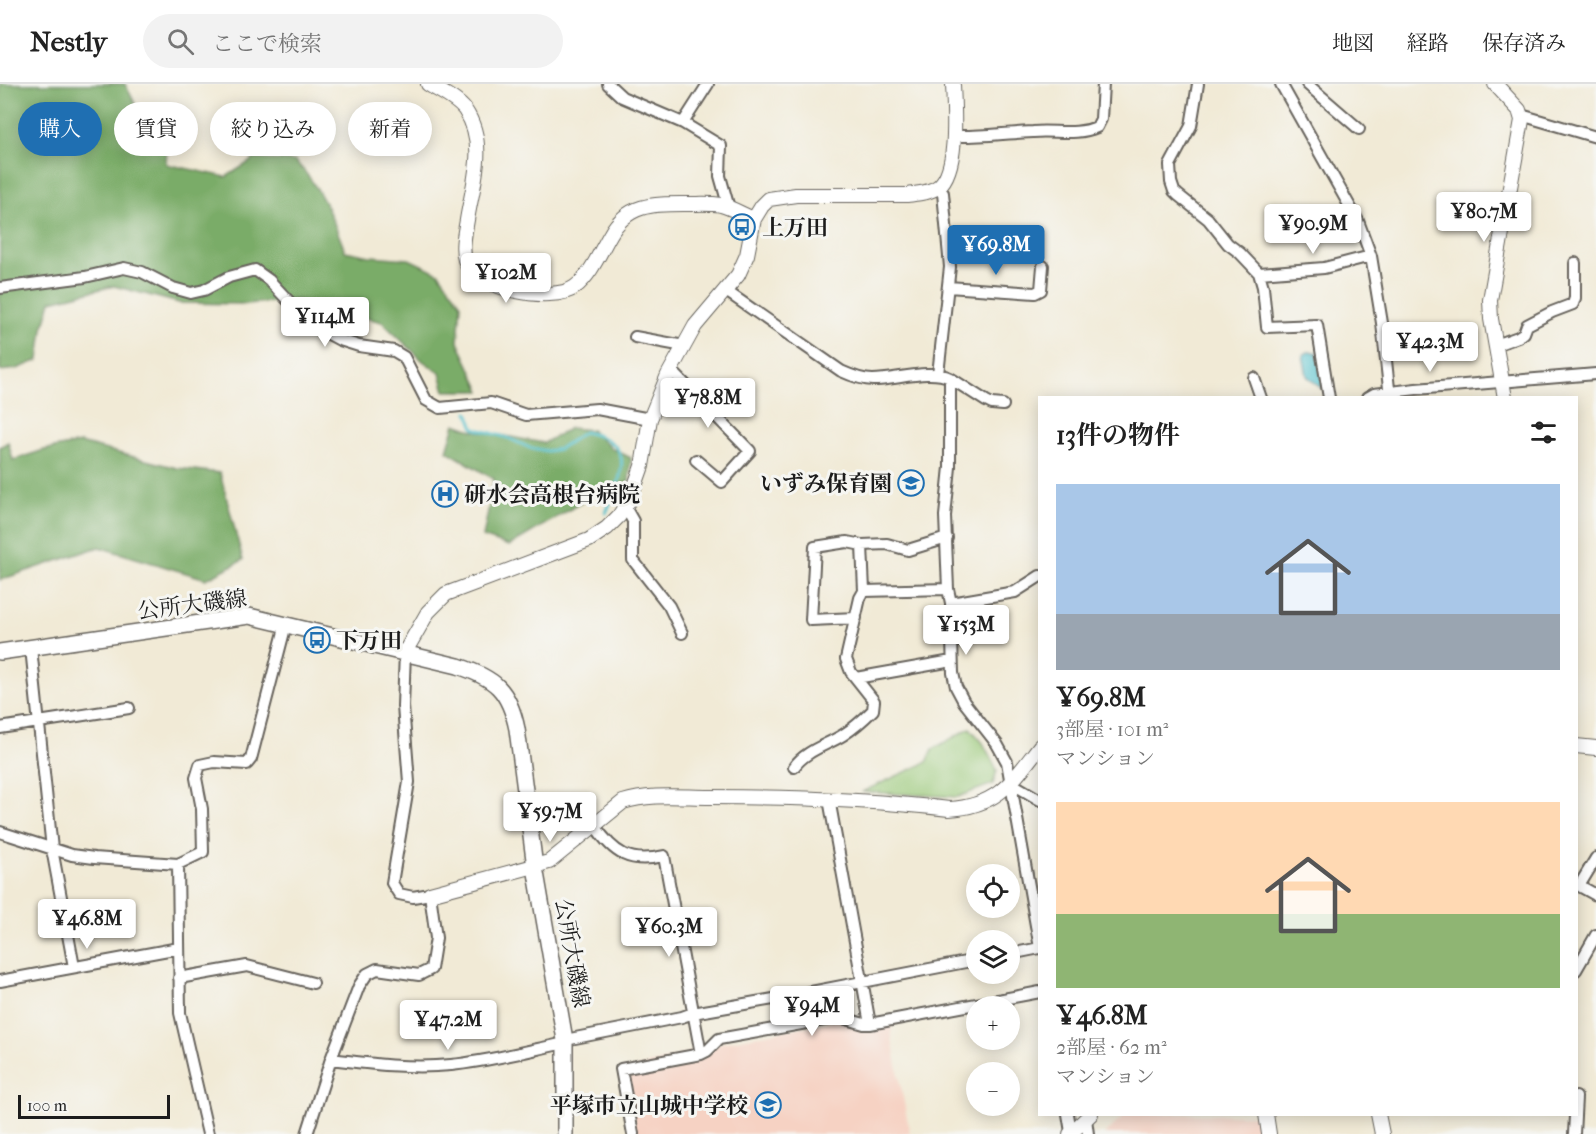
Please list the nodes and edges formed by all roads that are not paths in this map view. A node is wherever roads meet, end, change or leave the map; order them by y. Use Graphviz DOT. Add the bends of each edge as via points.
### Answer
graph roads {
  1 [pos="428,84"];
  2 [pos="608,84"];
  3 [pos="708,84"];
  4 [pos="953,84"];
  5 [pos="1103,84"];
  6 [pos="1198,84"];
  7 [pos="1281,84"];
  8 [pos="1307,84"];
  9 [pos="1495,84"];
  10 [pos="1521,115"];
  11 [pos="682,123"];
  12 [pos="1359,129"];
  13 [pos="954,136"];
  14 [pos="1596,137"];
  15 [pos="937,188"];
  16 [pos="729,208"];
  17 [pos="754,219"];
  18 [pos="1371,256"];
  19 [pos="1575,263"];
  20 [pos="1043,266"];
  21 [pos="1259,273"];
  22 [pos="948,287"];
  23 [pos="0,288"];
  24 [pos="726,291"];
  25 [pos="635,337"];
  26 [pos="1496,345"];
  27 [pos="684,346"];
  28 [pos="670,370"];
  29 [pos="938,374"];
  30 [pos="1596,374"];
  31 [pos="950,378"];
  32 [pos="1254,378"];
  33 [pos="1502,382"];
  34 [pos="1461,385"];
  35 [pos="1416,393"];
  36 [pos="1390,394"];
  37 [pos="1260,396"];
  38 [pos="1329,396"];
  39 [pos="1370,396"];
  40 [pos="1460,396"];
  41 [pos="1505,396"];
  42 [pos="1003,405"];
  43 [pos="650,418"];
  44 [pos="696,460"];
  45 [pos="625,507"];
  46 [pos="947,538"];
  47 [pos="862,545"];
  48 [pos="1038,577"];
  49 [pos="948,589"];
  50 [pos="864,591"];
  51 [pos="951,603"];
  52 [pos="856,618"];
  53 [pos="286,624"];
  54 [pos="682,633"];
  55 [pos="31,648"];
  56 [pos="0,652"];
  57 [pos="405,652"];
  58 [pos="952,661"];
  59 [pos="856,678"];
  60 [pos="129,708"];
  61 [pos="39,723"];
  62 [pos="0,728"];
  63 [pos="1578,746"];
  64 [pos="1596,748"];
  65 [pos="1038,749"];
  66 [pos="794,767"];
  67 [pos="1011,783"];
  68 [pos="829,799"];
  69 [pos="1038,799"];
  70 [pos="595,826"];
  71 [pos="0,832"];
  72 [pos="52,849"];
  73 [pos="1596,858"];
  74 [pos="178,864"];
  75 [pos="535,867"];
  76 [pos="1578,885"];
  77 [pos="430,894"];
  78 [pos="1596,894"];
  79 [pos="1596,934"];
  80 [pos="1038,937"];
  81 [pos="178,948"];
  82 [pos="1038,948"];
  83 [pos="1020,952"];
  84 [pos="966,962"];
  85 [pos="1578,966"];
  86 [pos="74,967"];
  87 [pos="179,978"];
  88 [pos="0,981"];
  89 [pos="313,983"];
  90 [pos="863,983"];
  91 [pos="1038,992"];
  92 [pos="693,1012"];
  93 [pos="870,1024"];
  94 [pos="565,1041"];
  95 [pos="701,1054"];
  96 [pos="331,1059"];
  97 [pos="1068,1116"];
  98 [pos="1266,1116"];
  99 [pos="1378,1116"];
  100 [pos="1575,1116"];
  101 [pos="1088,1117"];
  102 [pos="1071,1133"];
  103 [pos="204,1134"];
  104 [pos="307,1134"];
  105 [pos="565,1134"];
  106 [pos="633,1134"];
  107 [pos="1088,1134"];
  108 [pos="1269,1134"];
  109 [pos="1382,1134"];
  110 [pos="1574,1134"];
  1 -- 16 [label="street" via="464,109 477,139 477,172 463,251 468,267 489,283 534,293 566,292 589,272 615,227 627,215 649,204"];
  2 -- 11 [label="street" via="622,97"];
  3 -- 11 [label="street"];
  4 -- 13 [label="street"];
  5 -- 13 [label="street" via="1101,119 1097,127 1087,131"];
  6 -- 21 [label="street" via="1191,126 1170,165 1171,182 1178,195 1208,219"];
  7 -- 18 [label="street" via="1358,221"];
  8 -- 12 [label="street"];
  9 -- 10 [label="street"];
  10 -- 14 [label="street"];
  10 -- 26 [label="street" via="1490,300"];
  11 -- 16 [label="street" via="721,146 720,176"];
  13 -- 15 [label="street" via="945,180"];
  15 -- 17 [label="street" via="908,195 779,197 762,206"];
  15 -- 22 [label="street" via="943,193 950,267"];
  16 -- 17 [label="street"];
  17 -- 24 [label="street" via="744,265"];
  18 -- 21 [label="street" via="1324,268"];
  18 -- 36 [label="street"];
  19 -- 26 [label="street" via="1573,304 1527,325 1518,338"];
  20 -- 22 [label="street" via="1041,290 1035,293"];
  21 -- 38 [label="street" via="1267,327 1317,325"];
  22 -- 29 [label="street"];
  23 -- 43 [label="street" via="85,277 124,267 190,293 255,270 310,324 340,340 394,351 404,357 426,400 440,408 491,403 526,415 597,409"];
  24 -- 27 [label="street" via="695,326"];
  24 -- 29 [label="street" via="853,376 873,380"];
  25 -- 27 [label="street"];
  26 -- 33 [label="street"];
  27 -- 28 [label="street"];
  28 -- 43 [label="street"];
  28 -- 44 [label="street" via="750,451 722,482"];
  29 -- 31 [label="street"];
  30 -- 33 [label="street"];
  31 -- 42 [label="street" via="986,401"];
  31 -- 46 [label="street"];
  32 -- 37 [label="street"];
  33 -- 34 [label="street"];
  33 -- 41 [label="street"];
  34 -- 35 [label="street"];
  34 -- 40 [label="street"];
  35 -- 36 [label="street"];
  36 -- 39 [label="street"];
  43 -- 45 [label="street" via="642,466"];
  45 -- 54 [label="street" via="633,521 633,560 669,606"];
  45 -- 57 [label="street" via="607,528 589,540 446,594 428,612"];
  46 -- 47 [label="street" via="908,550 887,544"];
  46 -- 49 [label="street"];
  47 -- 50 [label="street"];
  47 -- 52 [label="street" via="848,542 815,547 811,620"];
  48 -- 51 [label="street" via="1015,592"];
  49 -- 50 [label="street"];
  49 -- 51 [label="street"];
  50 -- 52 [label="street"];
  51 -- 58 [label="street"];
  52 -- 59 [label="street" via="846,659"];
  53 -- 55 [label="main road, 公所大磯線" via="249,616"];
  53 -- 57 [label="main road, 公所大磯線"];
  53 -- 74 [label="street" via="251,759 247,764 200,765 196,778 202,809 203,852"];
  55 -- 56 [label="main road, 公所大磯線"];
  55 -- 61 [label="street"];
  57 -- 75 [label="main road, 公所大磯線" via="474,671 500,688 507,698 517,729"];
  57 -- 77 [label="street" via="403,706 409,782 392,883 399,894"];
  58 -- 59 [label="street"];
  58 -- 67 [label="street" via="956,687 997,744 1007,762"];
  59 -- 66 [label="street" via="874,701 873,710 856,726"];
  60 -- 61 [label="street"];
  61 -- 62 [label="street"];
  61 -- 72 [label="street"];
  63 -- 64 [label="street"];
  65 -- 67 [label="street"];
  67 -- 68 [label="street" via="968,808"];
  67 -- 69 [label="street"];
  67 -- 80 [label="street"];
  68 -- 70 [label="street" via="634,798 623,802"];
  68 -- 90 [label="street"];
  70 -- 75 [label="street" via="558,856"];
  70 -- 92 [label="street" via="615,851 639,859 664,856"];
  71 -- 72 [label="street"];
  72 -- 74 [label="street" via="94,858"];
  72 -- 86 [label="street"];
  73 -- 76 [label="street"];
  74 -- 81 [label="street"];
  75 -- 77 [label="street"];
  75 -- 94 [label="main road, 公所大磯線"];
  76 -- 78 [label="street"];
  77 -- 96 [label="street" via="436,938 431,969 419,975 377,969 367,974"];
  79 -- 85 [label="street"];
  81 -- 86 [label="street"];
  81 -- 87 [label="street"];
  82 -- 83 [label="street"];
  84 -- 90 [label="street"];
  86 -- 88 [label="street"];
  87 -- 89 [label="street" via="247,966"];
  87 -- 103 [label="street" via="180,1013"];
  90 -- 92 [label="street"];
  90 -- 93 [label="street"];
  91 -- 93 [label="street"];
  92 -- 94 [label="street"];
  92 -- 95 [label="street"];
  93 -- 95 [label="street" via="840,1017 720,1039"];
  94 -- 96 [label="street" via="448,1066 388,1066"];
  94 -- 105 [label="main road, 公所大磯線"];
  95 -- 106 [label="street" via="621,1069"];
  96 -- 104 [label="street"];
  97 -- 102 [label="street"];
  98 -- 108 [label="street"];
  99 -- 109 [label="street"];
  100 -- 110 [label="street"];
  101 -- 102 [label="street"];
  101 -- 107 [label="street"];
}
